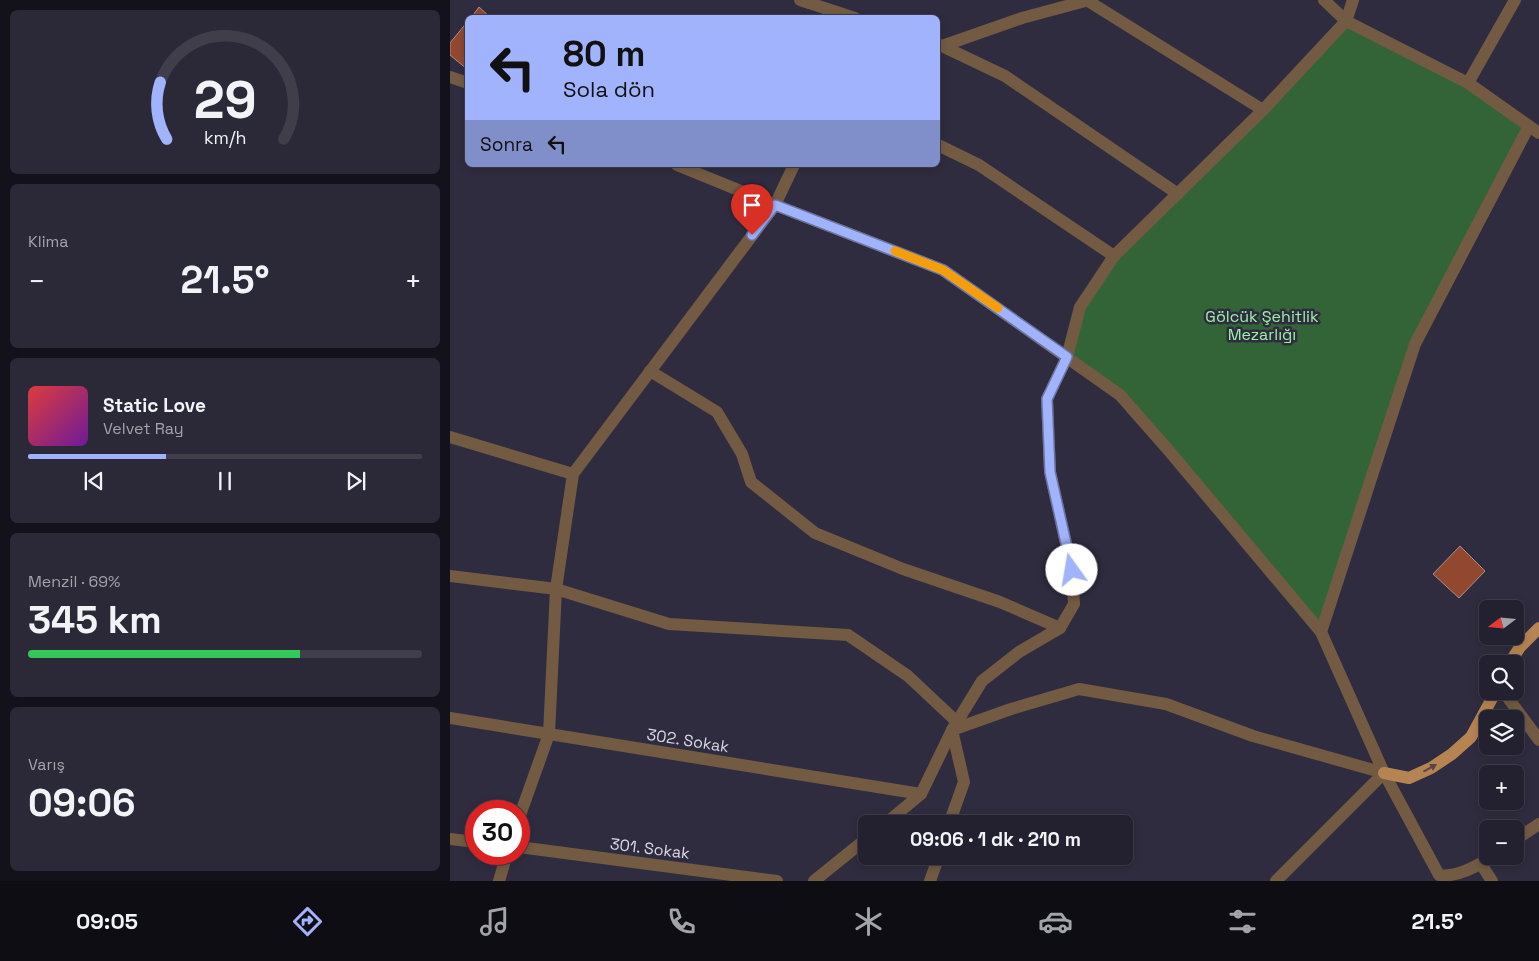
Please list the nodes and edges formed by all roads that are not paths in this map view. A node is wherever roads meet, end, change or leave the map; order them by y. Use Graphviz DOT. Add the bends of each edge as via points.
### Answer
graph roads {
  1 [pos="800,0"];
  2 [pos="1088,0"];
  3 [pos="1324,0"];
  4 [pos="1353,0"];
  5 [pos="1516,0"];
  6 [pos="846,15"];
  7 [pos="1346,21"];
  8 [pos="940,45"];
  9 [pos="450,77"];
  10 [pos="465,82"];
  11 [pos="1468,83"];
  12 [pos="1263,110"];
  13 [pos="1534,129"];
  14 [pos="940,146"];
  15 [pos="683,167"];
  16 [pos="793,167"];
  17 [pos="1178,194"];
  18 [pos="775,205"];
  19 [pos="1114,256"];
  20 [pos="1067,357"];
  21 [pos="650,371"];
  22 [pos="450,437"];
  23 [pos="573,474"];
  24 [pos="450,576"];
  25 [pos="556,589"];
  26 [pos="1060,628"];
  27 [pos="1539,628"];
  28 [pos="1321,632"];
  29 [pos="1515,655"];
  30 [pos="1491,700"];
  31 [pos="1510,700"];
  32 [pos="450,718"];
  33 [pos="955,726"];
  34 [pos="549,734"];
  35 [pos="1539,740"];
  36 [pos="1384,772"];
  37 [pos="921,794"];
  38 [pos="525,800"];
  39 [pos="896,815"];
  40 [pos="952,815"];
  41 [pos="1539,824"];
  42 [pos="1524,834"];
  43 [pos="450,839"];
  44 [pos="465,841"];
  45 [pos="858,845"];
  46 [pos="530,848"];
  47 [pos="503,865"];
  48 [pos="935,865"];
  49 [pos="1479,865"];
  50 [pos="1482,865"];
  51 [pos="1279,880"];
  52 [pos="499,881"];
  53 [pos="777,881"];
  54 [pos="814,881"];
  55 [pos="930,881"];
  56 [pos="1492,881"];
  1 -- 6 [label="street"];
  2 -- 8 [label="street"];
  2 -- 12 [label="street"];
  3 -- 7 [label="street"];
  4 -- 7 [label="street"];
  5 -- 11 [label="street"];
  7 -- 11 [label="street"];
  7 -- 12 [label="street"];
  8 -- 17 [label="street" via="1005,76"];
  9 -- 10 [label="street"];
  11 -- 13 [label="street"];
  12 -- 17 [label="street"];
  13 -- 28 [label="street" via="1415,344"];
  14 -- 19 [label="street" via="980,165"];
  15 -- 18 [label="street"];
  16 -- 18 [label="street"];
  17 -- 19 [label="street"];
  18 -- 20 [label="street" via="943,270"];
  18 -- 21 [label="street"];
  19 -- 20 [label="street" via="1080,308"];
  20 -- 26 [label="street" via="1047,399 1050,472 1072,570 1074,604"];
  20 -- 28 [label="street" via="1120,395"];
  21 -- 23 [label="street"];
  21 -- 26 [label="street" via="717,412 742,454 751,482 815,533 903,569 1000,602"];
  22 -- 23 [label="street"];
  23 -- 25 [label="street"];
  24 -- 25 [label="street"];
  25 -- 33 [label="street" via="669,624 848,635 908,676"];
  25 -- 34 [label="street"];
  26 -- 33 [label="street" via="1019,652 982,681"];
  27 -- 29 [label="main road"];
  28 -- 36 [label="street"];
  36 -- 30 [label="main road, one-way" via="1409,778 1432,768 1470,737"];
  31 -- 35 [label="street"];
  32 -- 34 [label="street, 302. Sokak"];
  33 -- 36 [label="street" via="1080,689 1166,704 1253,736"];
  33 -- 37 [label="street"];
  33 -- 40 [label="street" via="964,782"];
  34 -- 37 [label="street, 302. Sokak"];
  34 -- 38 [label="street"];
  36 -- 49 [label="street" via="1439,875 1449,877"];
  36 -- 51 [label="street"];
  37 -- 39 [label="street"];
  41 -- 42 [label="street"];
  43 -- 44 [label="street"];
  45 -- 54 [label="street"];
  46 -- 53 [label="street, 301. Sokak"];
  47 -- 52 [label="street"];
  48 -- 55 [label="street"];
  50 -- 56 [label="street"];
}
